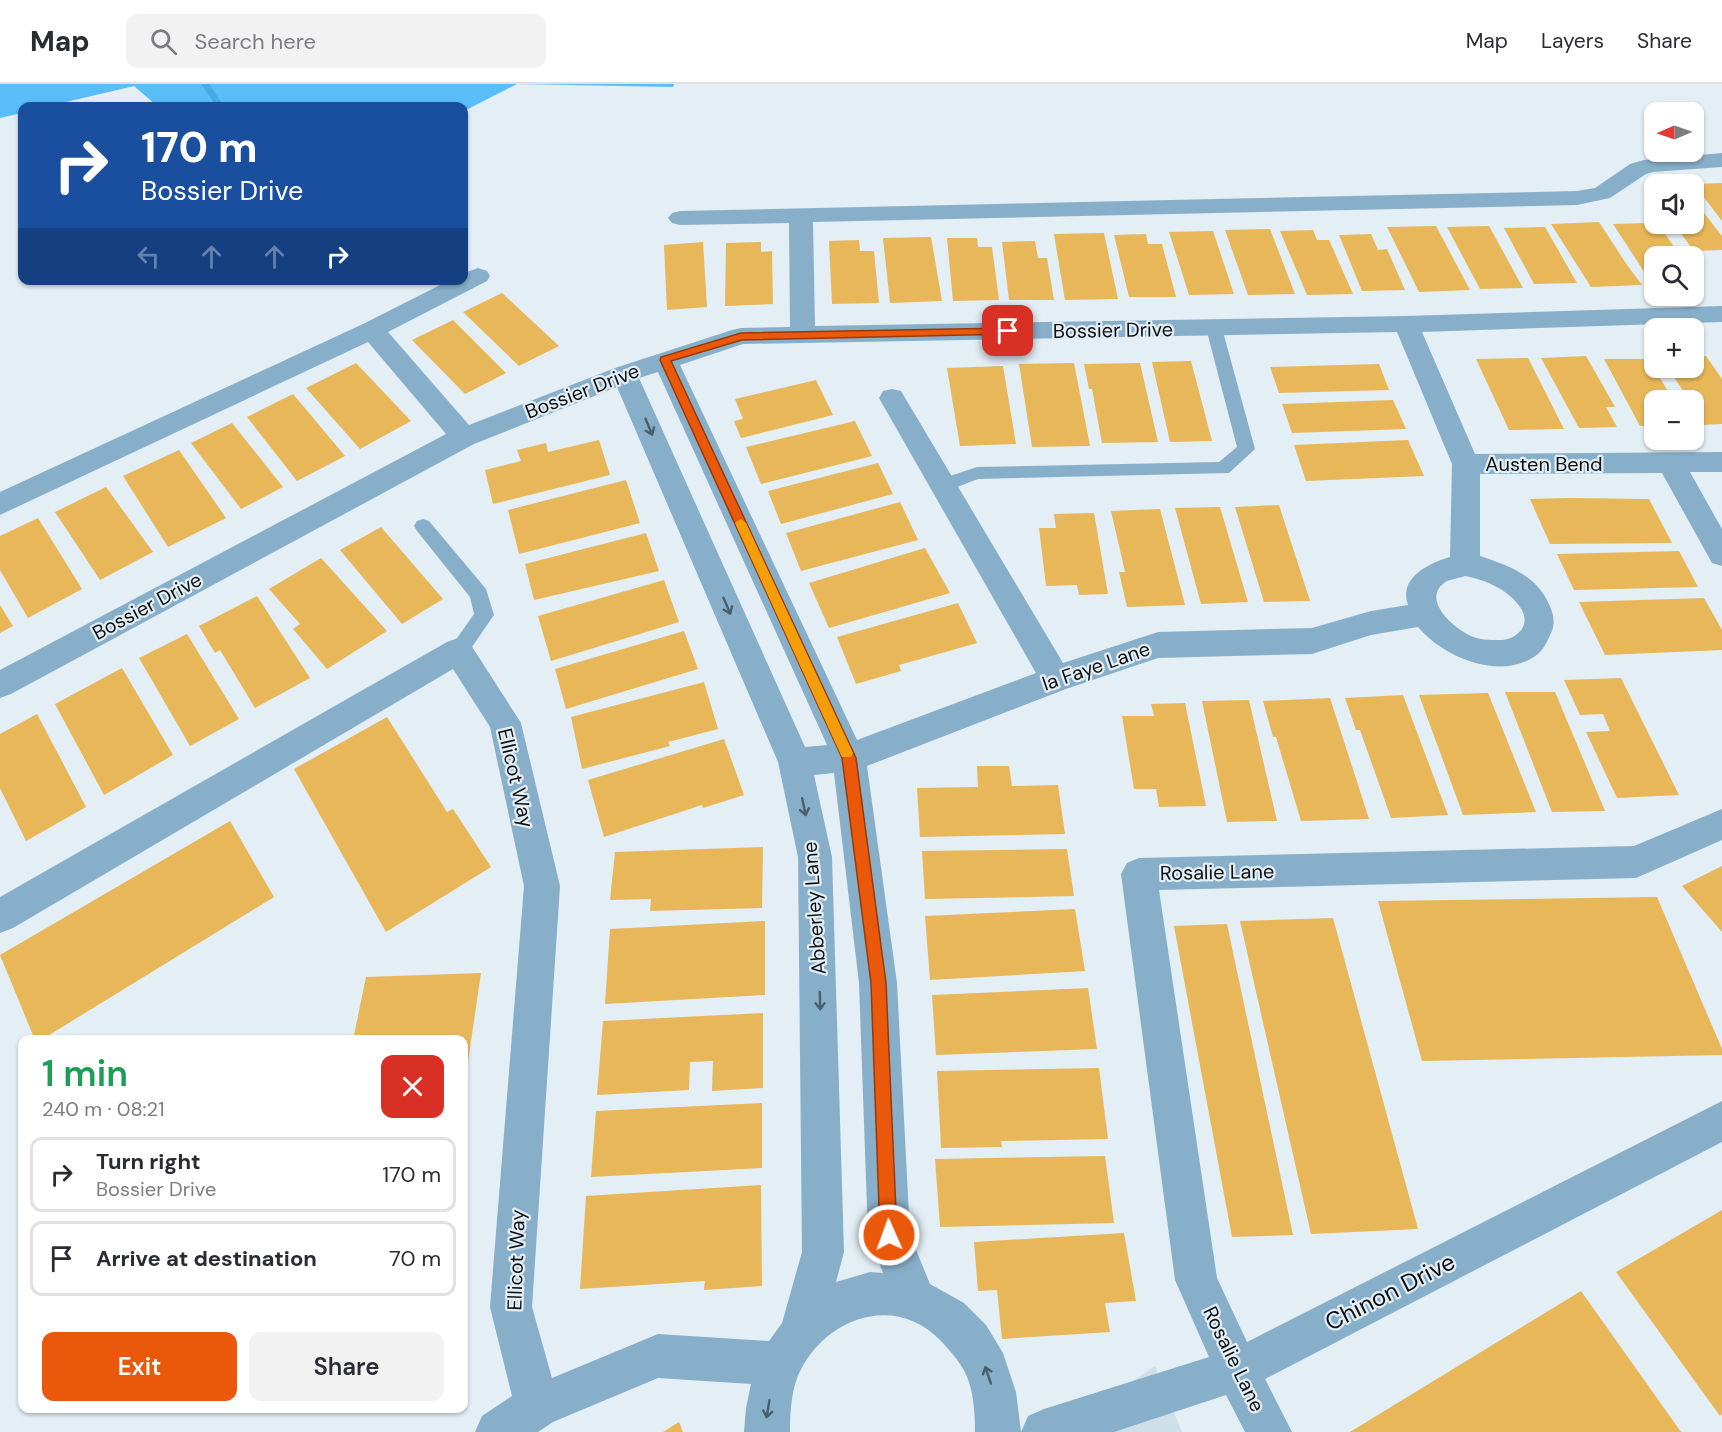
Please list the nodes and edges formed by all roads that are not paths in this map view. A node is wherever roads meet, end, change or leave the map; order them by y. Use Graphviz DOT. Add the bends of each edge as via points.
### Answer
graph roads {
  1 [pos="1722,160"];
  2 [pos="801,216"];
  3 [pos="680,218"];
  4 [pos="478,276"];
  5 [pos="468,281"];
  6 [pos="460,285"];
  7 [pos="1722,314"];
  8 [pos="1406,324"];
  9 [pos="1214,328"];
  10 [pos="372,330"];
  11 [pos="803,334"];
  12 [pos="665,360"];
  13 [pos="624,374"];
  14 [pos="891,398"];
  15 [pos="464,437"];
  16 [pos="1722,462"];
  17 [pos="1466,464"];
  18 [pos="1671,464"];
  19 [pos="944,485"];
  20 [pos="0,504"];
  21 [pos="423,525"];
  22 [pos="1722,555"];
  23 [pos="1465,565"];
  24 [pos="1425,614"];
  25 [pos="458,651"];
  26 [pos="1056,679"];
  27 [pos="0,685"];
  28 [pos="849,758"];
  29 [pos="795,762"];
  30 [pos="1722,824"];
  31 [pos="0,916"];
  32 [pos="1722,1122"];
  33 [pos="915,1298"];
  34 [pos="790,1348"];
  35 [pos="1237,1370"];
  36 [pos="537,1406"];
  37 [pos="498,1432"];
  38 [pos="767,1432"];
  39 [pos="998,1432"];
  40 [pos="1044,1432"];
  41 [pos="1269,1432"];
  1 -- 2 [label="street" via="1652,165 1638,169 1602,193 1577,198"];
  2 -- 3 [label="street"];
  2 -- 11 [label="street"];
  4 -- 5 [label="street"];
  6 -- 10 [label="street"];
  7 -- 8 [label="street, Bossier Drive"];
  8 -- 9 [label="street, Bossier Drive"];
  8 -- 17 [label="street"];
  9 -- 11 [label="street, Bossier Drive"];
  9 -- 19 [label="lane" via="1246,449 1222,468 977,473"];
  10 -- 15 [label="street"];
  10 -- 20 [label="street"];
  11 -- 12 [label="street, Bossier Drive" via="741,336"];
  12 -- 13 [label="street, Bossier Drive"];
  12 -- 28 [label="street"];
  13 -- 15 [label="street, Bossier Drive"];
  13 -- 29 [label="street, Abberley Lane, one-way"];
  14 -- 19 [label="street"];
  15 -- 27 [label="street, Bossier Drive"];
  16 -- 18 [label="street, Austen Bend"];
  17 -- 18 [label="street, Austen Bend"];
  17 -- 23 [label="street, Austen Bend"];
  18 -- 22 [label="street"];
  19 -- 26 [label="street"];
  21 -- 25 [label="lane" via="479,594 484,615"];
  23 -- 24 [label="street" via="1435,572 1425,582 1420,598"];
  23 -- 24 [label="street" via="1496,572 1529,597 1538,615 1539,630 1530,644 1516,652 1491,655 1470,651 1435,629"];
  24 -- 26 [label="street, la Faye Lane" via="1371,623 1312,641 1158,645"];
  25 -- 31 [label="street"];
  25 -- 36 [label="street, Ellicot Way" via="505,723 542,886 511,1307"];
  26 -- 28 [label="street, la Faye Lane"];
  28 -- 29 [label="street, la Faye Lane"];
  28 -- 33 [label="street" via="879,983 889,1235"];
  29 -- 34 [label="street, Abberley Lane, one-way" via="815,857 824,1252"];
  30 -- 35 [label="street, Rosalie Lane" via="1636,862 1139,873 1196,1280"];
  32 -- 35 [label="street, Chinon Drive"];
  33 -- 34 [label="street" via="895,1293 854,1296 817,1316"];
  39 -- 33 [label="street, one-way" via="997,1407 987,1370 968,1338 944,1314"];
  34 -- 36 [label="street" via="658,1356"];
  34 -- 38 [label="street, Abberley Lane, one-way" via="773,1383"];
  35 -- 40 [label="street, Chinon Drive"];
  35 -- 41 [label="street, Rosalie Lane"];
  36 -- 37 [label="street"];
}
